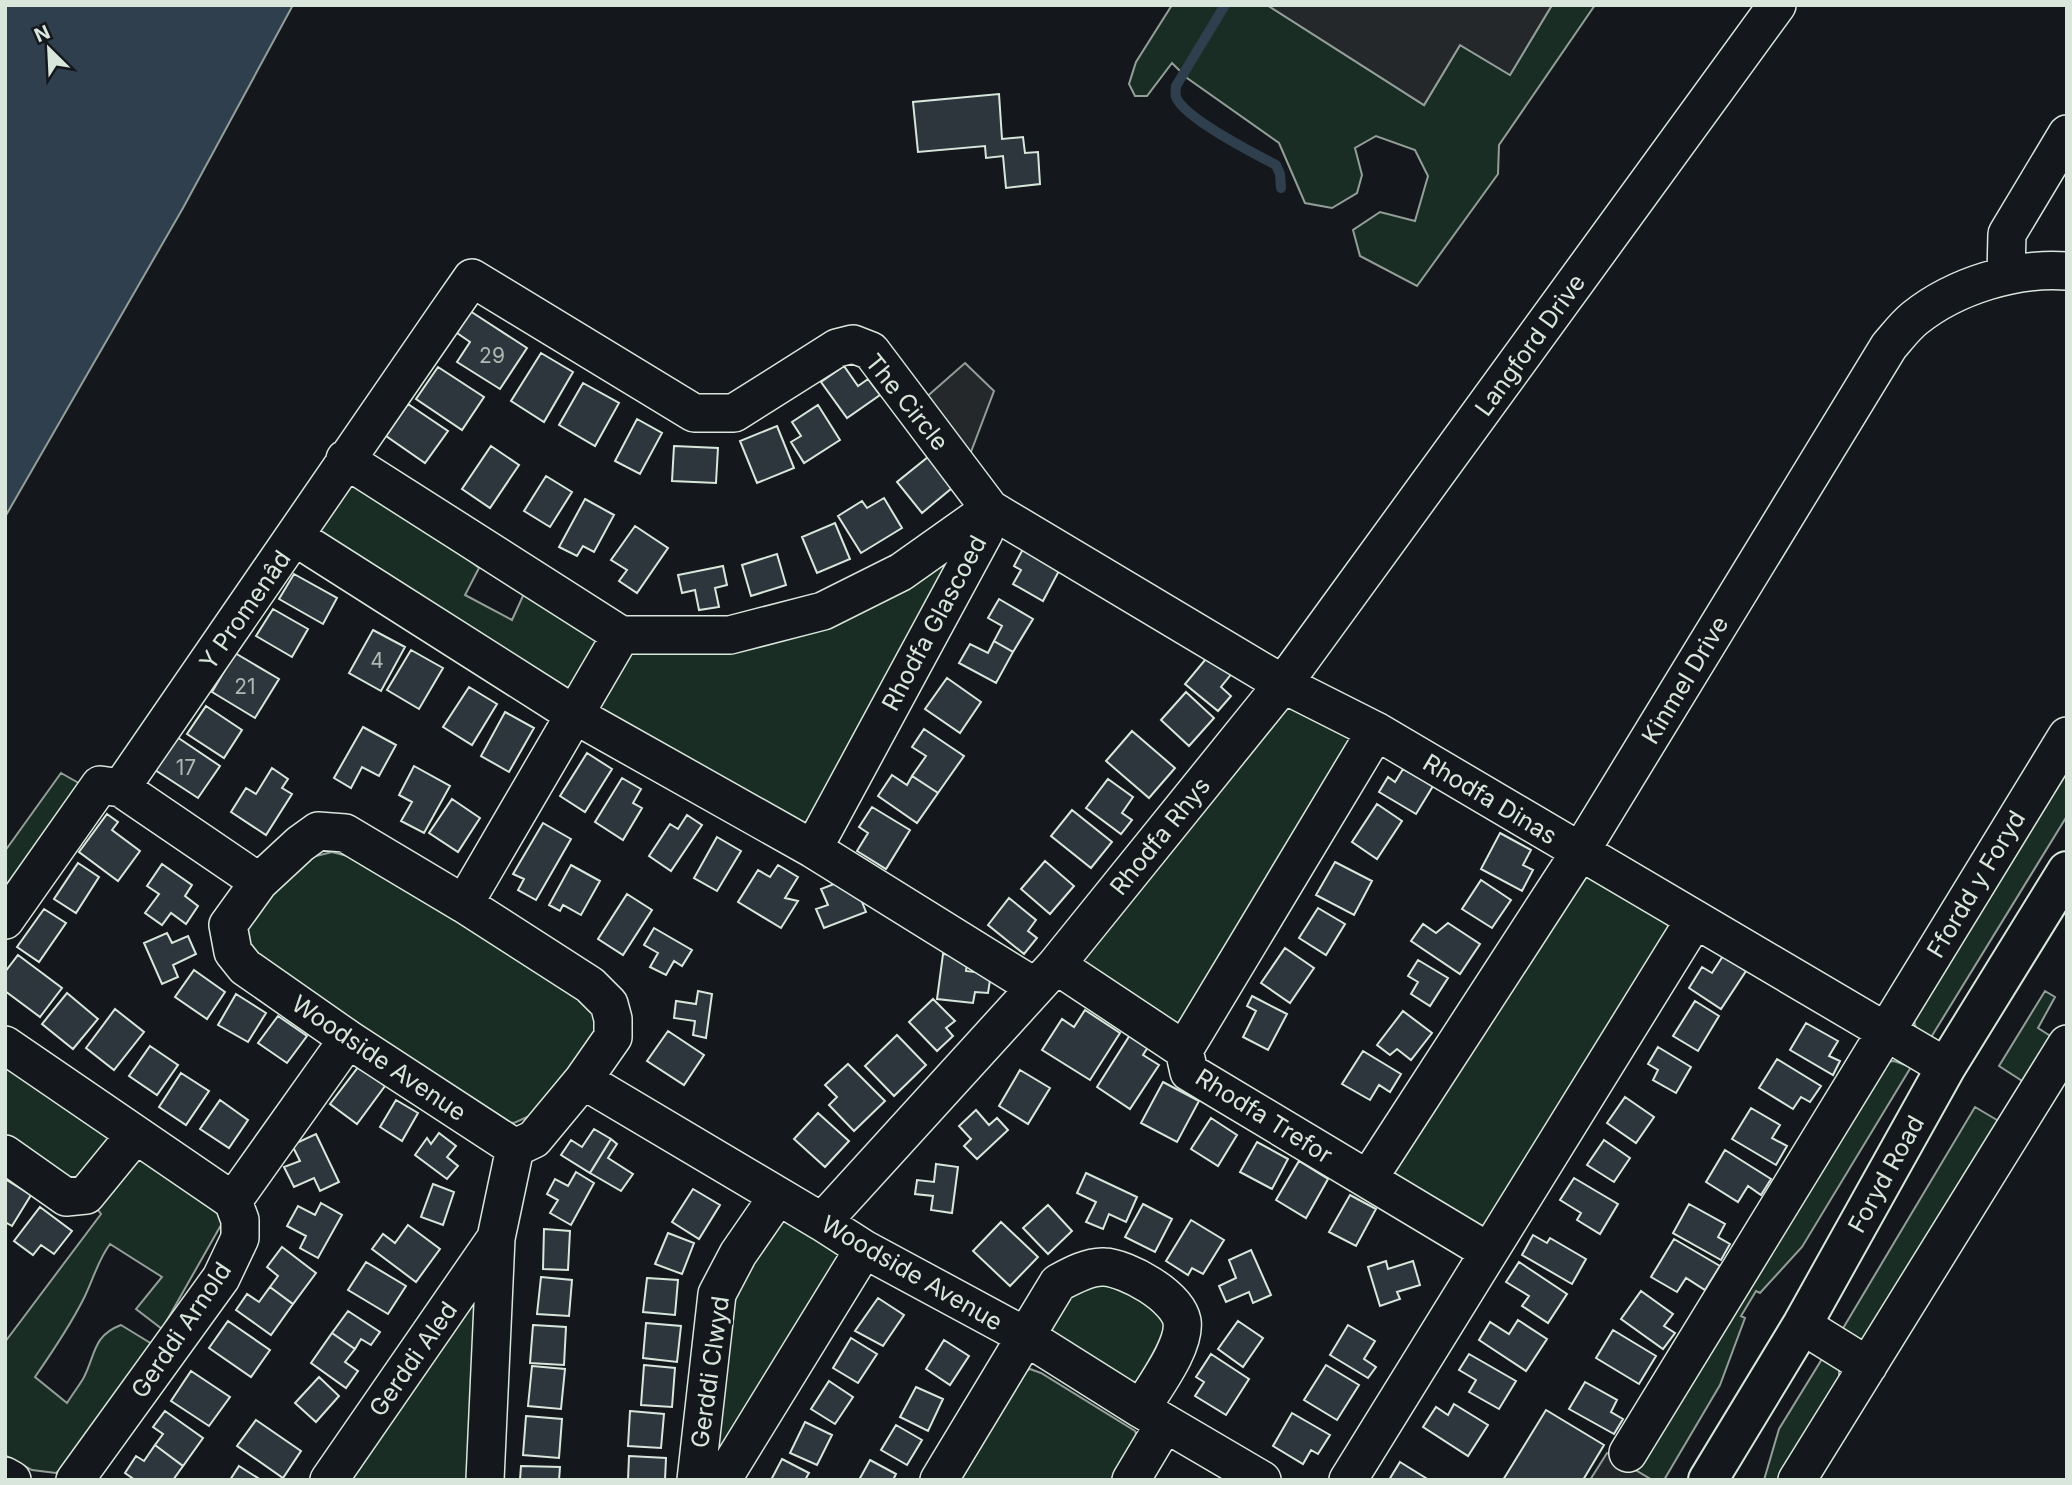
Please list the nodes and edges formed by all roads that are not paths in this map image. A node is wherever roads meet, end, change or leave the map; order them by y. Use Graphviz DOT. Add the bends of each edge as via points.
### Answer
graph roads {
  1 [pos="1777,5"];
  2 [pos="2067,134"];
  3 [pos="2067,271"];
  4 [pos="2006,274"];
  5 [pos="472,278"];
  6 [pos="345,459"];
  7 [pos="990,509"];
  8 [pos="295,537"];
  9 [pos="621,635"];
  10 [pos="1283,684"];
  11 [pos="575,715"];
  12 [pos="1376,731"];
  13 [pos="2067,736"];
  14 [pos="121,788"];
  15 [pos="813,849"];
  16 [pos="1580,852"];
  17 [pos="2067,871"];
  18 [pos="259,882"];
  19 [pos="464,904"];
  20 [pos="1695,919"];
  21 [pos="5,920"];
  22 [pos="1045,976"];
  23 [pos="1886,1032"];
  24 [pos="348,1040"];
  25 [pos="2067,1044"];
  26 [pos="5,1045"];
  27 [pos="1184,1050"];
  28 [pos="1946,1067"];
  29 [pos="583,1080"];
  30 [pos="135,1135"];
  31 [pos="515,1148"];
  32 [pos="5,1154"];
  33 [pos="1368,1179"];
  34 [pos="778,1196"];
  35 [pos="233,1201"];
  36 [pos="822,1222"];
  37 [pos="496,1238"];
  38 [pos="864,1249"];
  39 [pos="1489,1252"];
  40 [pos="1802,1325"];
  41 [pos="1025,1336"];
  42 [pos="1868,1366"];
  43 [pos="1153,1416"];
  44 [pos="1628,1453"];
  45 [pos="5,1476"];
  46 [pos="12,1480"];
  47 [pos="75,1480"];
  48 [pos="329,1480"];
  49 [pos="485,1480"];
  50 [pos="696,1480"];
  51 [pos="722,1480"];
  52 [pos="939,1480"];
  53 [pos="1131,1480"];
  54 [pos="1262,1480"];
  55 [pos="1348,1480"];
  56 [pos="1708,1480"];
  57 [pos="1797,1480"];
  1 -- 10 [label="street, Langford Drive"];
  2 -- 4 [label="street" via="2007,234"];
  3 -- 4 [label="street, Kinmel Drive"];
  4 -- 16 [label="street, Kinmel Drive" via="1949,297 1914,318 1889,346"];
  5 -- 6 [label="street, Y Promenâd"];
  5 -- 7 [label="street, The Circle" via="694,413 734,413 836,348 853,344 871,351"];
  6 -- 8 [label="street, Y Promenâd"];
  6 -- 9 [label="street"];
  7 -- 9 [label="street, Rhodfa Glascoed" via="901,572 823,611 730,635"];
  7 -- 10 [label="street, The Circle"];
  7 -- 15 [label="street, Rhodfa Glascoed" via="984,533"];
  8 -- 11 [label="street"];
  8 -- 14 [label="street, Y Promenâd"];
  9 -- 11 [label="street"];
  10 -- 12 [label="street, Rhodfa Dinas"];
  10 -- 22 [label="street, Rhodfa Rhys"];
  11 -- 15 [label="street"];
  11 -- 19 [label="street"];
  12 -- 16 [label="street, Rhodfa Dinas"];
  12 -- 27 [label="street"];
  13 -- 23 [label="street, Ffordd y Foryd"];
  14 -- 18 [label="street"];
  14 -- 21 [label="street" via="100,785"];
  15 -- 22 [label="street, Rhodfa Trefor"];
  16 -- 20 [label="street, Rhodfa Dinas"];
  16 -- 33 [label="street, Kinmel Drive"];
  17 -- 28 [label="main road, Foryd Road"];
  18 -- 19 [label="street, Woodside Avenue" via="318,831 345,833"];
  18 -- 24 [label="street, Woodside Avenue" via="228,925 233,952 245,967"];
  19 -- 29 [label="street, Woodside Avenue" via="590,985 609,1004 613,1037"];
  20 -- 23 [label="street, Rhodfa Dinas"];
  20 -- 39 [label="street"];
  22 -- 27 [label="street, Rhodfa Trefor"];
  22 -- 36 [label="street, Rhodfa Rhys"];
  23 -- 28 [label="street, Rhodfa Dinas"];
  23 -- 44 [label="street, Ffordd y Foryd"];
  24 -- 31 [label="street, Woodside Avenue"];
  24 -- 35 [label="street"];
  25 -- 42 [label="street"];
  26 -- 30 [label="street"];
  27 -- 33 [label="street, Rhodfa Trefor" via="1189,1072"];
  28 -- 40 [label="main road, Foryd Road"];
  29 -- 31 [label="street, Woodside Avenue" via="534,1139"];
  29 -- 34 [label="street, Woodside Avenue"];
  30 -- 32 [label="street" via="86,1195 66,1197"];
  30 -- 35 [label="street"];
  31 -- 37 [label="street, Gerddi Aled"];
  33 -- 39 [label="street, Rhodfa Trefor"];
  34 -- 36 [label="street, Woodside Avenue"];
  34 -- 50 [label="street, Gerddi Clwyd" via="717,1294"];
  35 -- 47 [label="street, Gerddi Arnold" via="240,1238 221,1278"];
  36 -- 38 [label="street, Woodside Avenue"];
  37 -- 48 [label="street, Gerddi Aled"];
  37 -- 49 [label="street, Gerddi Aled"];
  38 -- 41 [label="street, Woodside Avenue"];
  38 -- 51 [label="street, Gerddi Clwyd"];
  39 -- 55 [label="street"];
  40 -- 42 [label="street"];
  40 -- 56 [label="main road, Foryd Road"];
  41 -- 43 [label="street, Woodside Avenue"];
  41 -- 43 [label="street, Woodside Avenue" via="1058,1283 1075,1273 1103,1266 1145,1282 1175,1308 1182,1321 1180,1344"];
  41 -- 52 [label="street, Woodside Avenue"];
  42 -- 57 [label="street"];
  43 -- 53 [label="street, Woodside Avenue"];
  43 -- 54 [label="street, Woodside Avenue"];
  45 -- 46 [label="street"];
}
